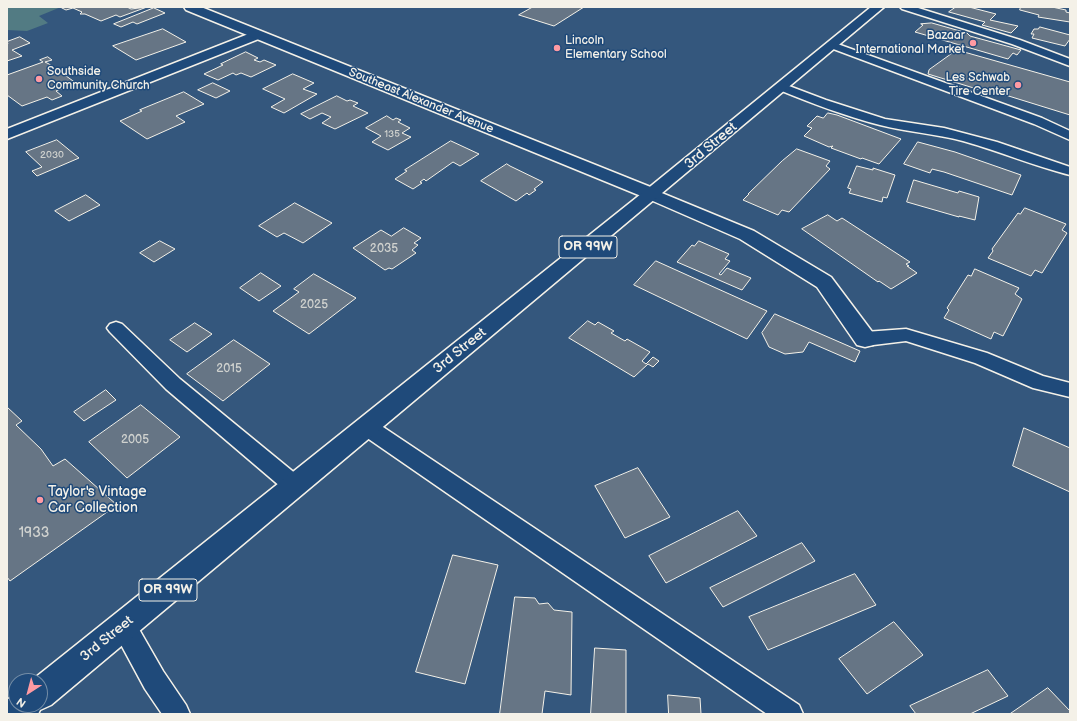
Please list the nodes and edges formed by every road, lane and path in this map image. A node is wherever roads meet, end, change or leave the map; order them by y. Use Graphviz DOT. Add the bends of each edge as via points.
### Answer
graph roads {
  1 [pos="190,7"];
  2 [pos="878,7"];
  3 [pos="904,7"];
  4 [pos="256,35"];
  5 [pos="832,45"];
  6 [pos="1070,63"];
  7 [pos="781,87"];
  8 [pos="7,134"];
  9 [pos="1070,136"];
  10 [pos="1070,171"];
  11 [pos="652,194"];
  12 [pos="116,328"];
  13 [pos="865,339"];
  14 [pos="1070,390"];
  15 [pos="367,427"];
  16 [pos="296,486"];
  17 [pos="123,626"];
  18 [pos="48,687"];
  19 [pos="177,714"];
  20 [pos="790,714"];
  1 -- 4 [label="main road, Southeast Alexander Avenue"];
  2 -- 5 [label="main road, 3rd Street / OR 99W"];
  3 -- 6 [label="lane" via="1016,42"];
  4 -- 8 [label="main road"];
  4 -- 11 [label="main road, Southeast Alexander Avenue"];
  5 -- 7 [label="main road, 3rd Street / OR 99W"];
  5 -- 9 [label="lane" via="1038,121"];
  7 -- 10 [label="lane" via="869,118 911,128 939,131 992,145"];
  7 -- 11 [label="main road, 3rd Street / OR 99W"];
  11 -- 13 [label="main road, Southeast Alexander Avenue" via="747,235 824,282"];
  11 -- 15 [label="main road, 3rd Street / OR 99W"];
  12 -- 16 [label="lane" via="173,384"];
  13 -- 14 [label="lane" via="906,335 981,358 1040,383"];
  15 -- 16 [label="main road, 3rd Street / OR 99W"];
  15 -- 20 [label="lane"];
  16 -- 17 [label="main road, 3rd Street / OR 99W"];
  17 -- 18 [label="main road, 3rd Street / OR 99W"];
  17 -- 19 [label="lane"];
}
